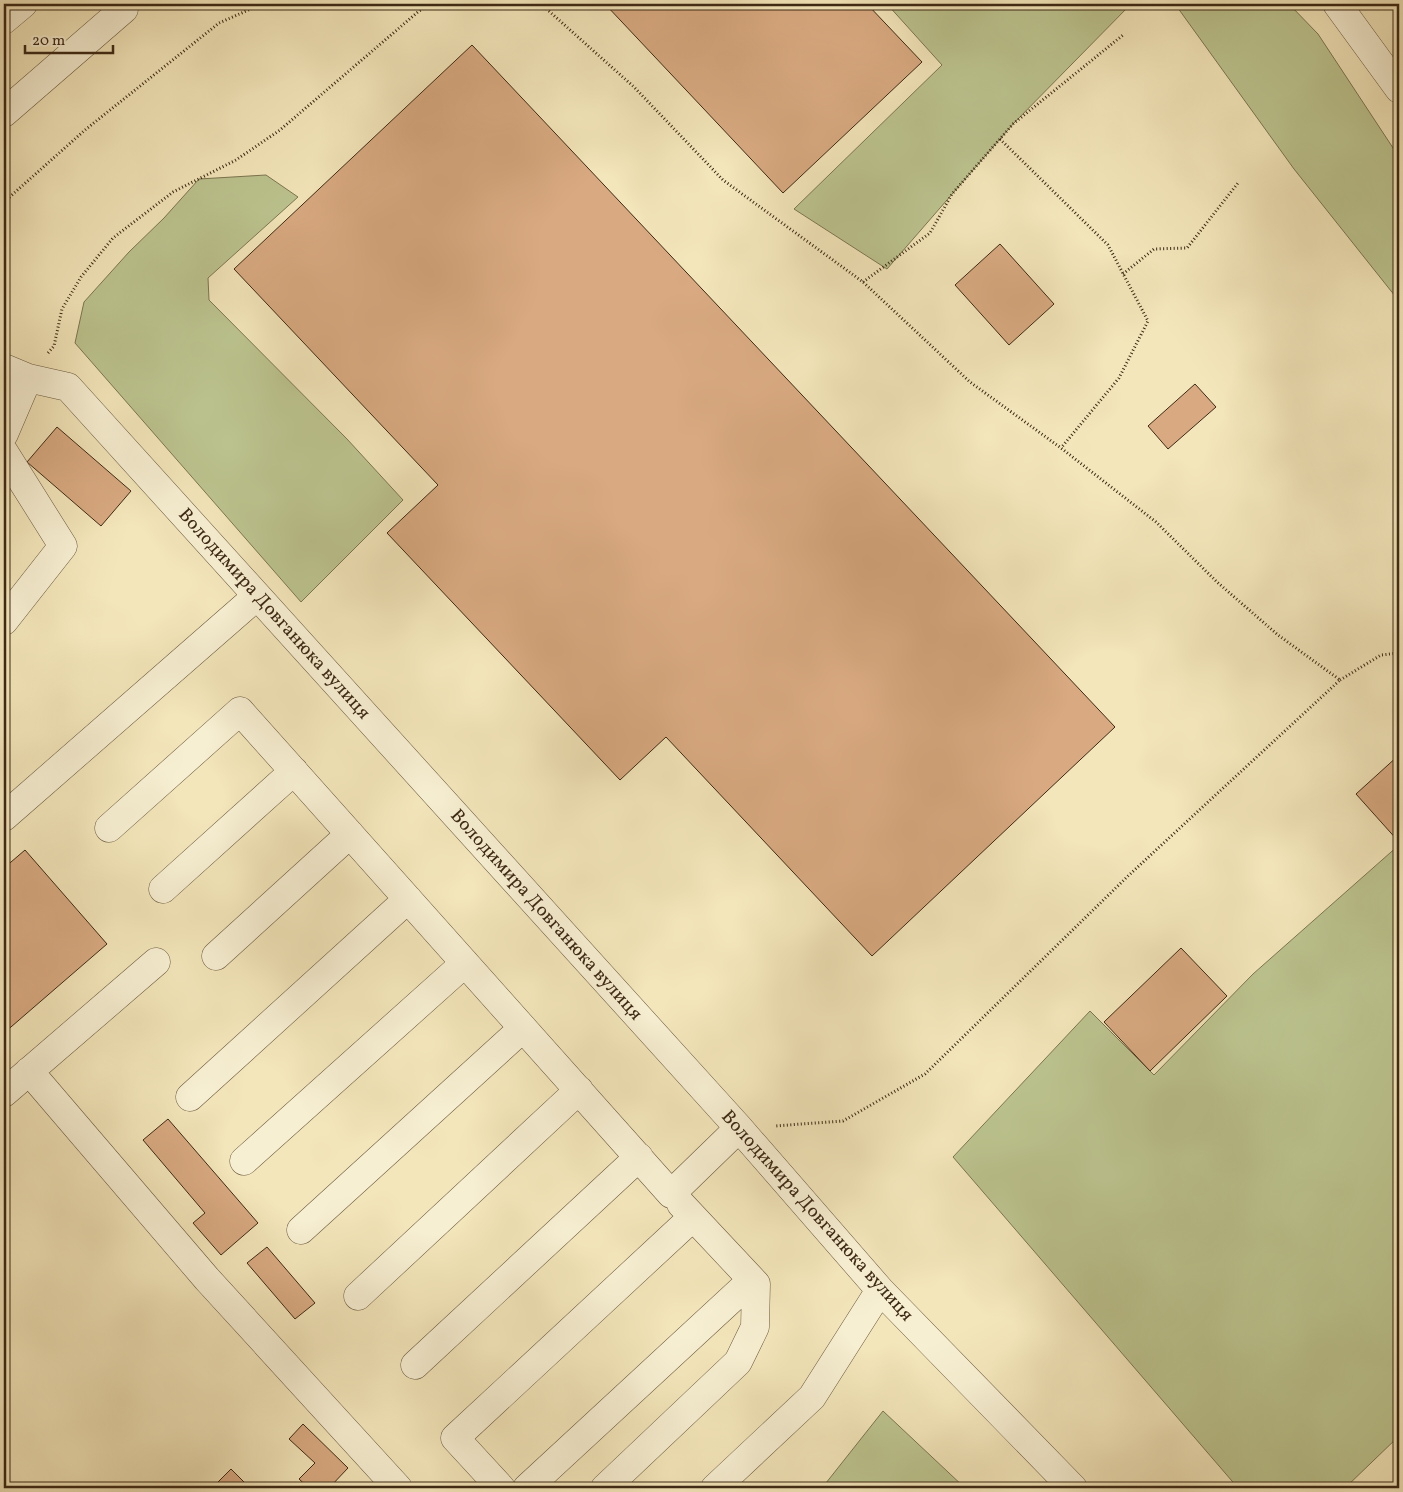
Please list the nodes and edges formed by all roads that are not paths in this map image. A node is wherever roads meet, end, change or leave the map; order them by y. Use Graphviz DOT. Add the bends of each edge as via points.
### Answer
graph roads {
  1 [pos="23,4"];
  2 [pos="1337,4"];
  3 [pos="124,9"];
  4 [pos="4,20"];
  5 [pos="1399,89"];
  6 [pos="4,113"];
  7 [pos="16,373"];
  8 [pos="4,434"];
  9 [pos="4,452"];
  10 [pos="257,596"];
  11 [pos="4,621"];
  12 [pos="294,771"];
  13 [pos="4,818"];
  14 [pos="109,828"];
  15 [pos="350,834"];
  16 [pos="164,889"];
  17 [pos="408,899"];
  18 [pos="216,956"];
  19 [pos="156,962"];
  20 [pos="466,963"];
  21 [pos="523,1028"];
  22 [pos="29,1072"];
  23 [pos="579,1090"];
  24 [pos="4,1093"];
  25 [pos="190,1097"];
  26 [pos="739,1128"];
  27 [pos="639,1157"];
  28 [pos="244,1161"];
  29 [pos="671,1194"];
  30 [pos="692,1216"];
  31 [pos="301,1230"];
  32 [pos="752,1280"];
  33 [pos="880,1290"];
  34 [pos="358,1296"];
  35 [pos="415,1365"];
  36 [pos="398,1488"];
  37 [pos="501,1488"];
  38 [pos="527,1488"];
  39 [pos="605,1488"];
  40 [pos="715,1488"];
  41 [pos="1073,1488"];
  1 -- 4 [label="street"];
  2 -- 5 [label="street"];
  3 -- 6 [label="street"];
  7 -- 8 [label="street"];
  7 -- 10 [label="street, Володимира Довганюка вулиця" via="68,387"];
  9 -- 11 [label="street" via="63,546"];
  10 -- 13 [label="street"];
  10 -- 26 [label="street, Володимира Довганюка вулиця"];
  12 -- 14 [label="street" via="240,710"];
  12 -- 15 [label="street"];
  12 -- 16 [label="street"];
  15 -- 17 [label="street"];
  15 -- 18 [label="street"];
  17 -- 20 [label="street"];
  17 -- 25 [label="street"];
  19 -- 22 [label="street"];
  20 -- 21 [label="street"];
  20 -- 28 [label="street"];
  21 -- 23 [label="street"];
  21 -- 31 [label="street"];
  22 -- 24 [label="street"];
  22 -- 36 [label="street" via="207,1279"];
  23 -- 27 [label="street"];
  23 -- 34 [label="street"];
  26 -- 29 [label="street"];
  26 -- 33 [label="street, Володимира Довганюка вулиця"];
  27 -- 29 [label="street"];
  27 -- 35 [label="street"];
  29 -- 30 [label="street"];
  30 -- 32 [label="street"];
  30 -- 37 [label="street" via="455,1438"];
  32 -- 38 [label="street"];
  32 -- 39 [label="street" via="756,1284 756,1327 738,1362"];
  33 -- 40 [label="street" via="812,1397"];
  33 -- 41 [label="street, Володимира Довганюка вулиця"];
}
